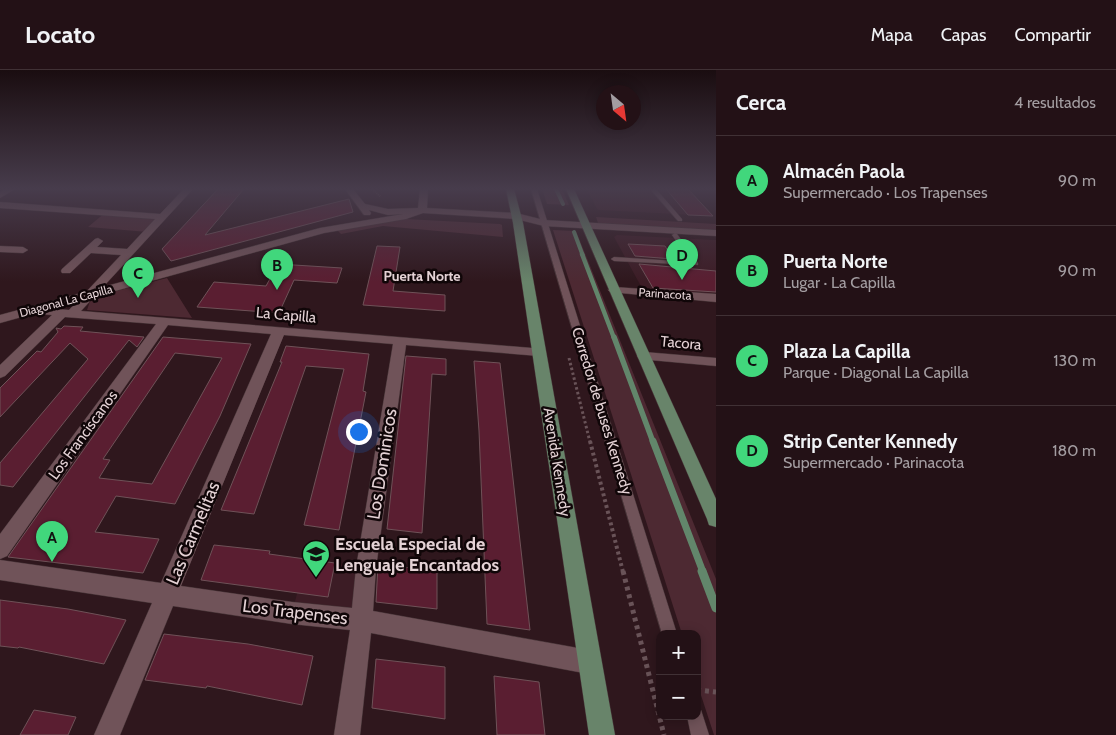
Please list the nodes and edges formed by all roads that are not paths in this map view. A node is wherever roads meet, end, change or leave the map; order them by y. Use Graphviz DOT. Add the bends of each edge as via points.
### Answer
graph roads {
  1 [pos="160,220"];
  2 [pos="360,220"];
  3 [pos="363,220"];
  4 [pos="373,220"];
  5 [pos="517,220"];
  6 [pos="544,220"];
  7 [pos="580,220"];
  8 [pos="605,220"];
  9 [pos="665,220"];
  10 [pos="685,221"];
  11 [pos="357,222"];
  12 [pos="716,233"];
  13 [pos="675,235"];
  14 [pos="98,241"];
  15 [pos="0,249"];
  16 [pos="23,250"];
  17 [pos="88,250"];
  18 [pos="129,252"];
  19 [pos="614,259"];
  20 [pos="66,271"];
  21 [pos="614,290"];
  22 [pos="89,294"];
  23 [pos="716,298"];
  24 [pos="30,310"];
  25 [pos="67,313"];
  26 [pos="0,319"];
  27 [pos="165,321"];
  28 [pos="279,331"];
  29 [pos="400,342"];
  30 [pos="539,352"];
  31 [pos="644,356"];
  32 [pos="716,362"];
  33 [pos="0,373"];
  34 [pos="716,519"];
  35 [pos="0,550"];
  36 [pos="0,570"];
  37 [pos="166,596"];
  38 [pos="362,620"];
  39 [pos="669,630"];
  40 [pos="589,662"];
  41 [pos="696,720"];
  42 [pos="107,735"];
  43 [pos="347,735"];
  44 [pos="602,735"];
  45 [pos="700,735"];
  1 -- 18 [label="street"];
  2 -- 11 [label="street"];
  3 -- 11 [label="street"];
  4 -- 11 [label="street, Diagonal La Capilla"];
  5 -- 30 [label="main road, Avenida Kennedy"];
  6 -- 39 [label="lane, Corredor de buses Kennedy"];
  7 -- 21 [label="main road"];
  8 -- 12 [label="street"];
  9 -- 10 [label="street"];
  11 -- 22 [label="street, Diagonal La Capilla"];
  13 -- 19 [label="lane" via="696,264"];
  14 -- 17 [label="street"];
  15 -- 16 [label="street"];
  17 -- 18 [label="street"];
  17 -- 20 [label="street"];
  18 -- 22 [label="street"];
  21 -- 23 [label="street, Parinacota"];
  21 -- 31 [label="main road"];
  22 -- 24 [label="street, Diagonal La Capilla"];
  22 -- 25 [label="street"];
  24 -- 25 [label="street, La Capilla"];
  24 -- 26 [label="street, Diagonal La Capilla"];
  25 -- 27 [label="street, La Capilla"];
  25 -- 33 [label="street"];
  27 -- 28 [label="street, La Capilla"];
  27 -- 35 [label="street, Los Franciscanos"];
  28 -- 29 [label="street, La Capilla"];
  28 -- 37 [label="street, Las Carmelitas"];
  29 -- 30 [label="street, La Capilla"];
  29 -- 38 [label="street, Los Dominicos" via="366,568"];
  30 -- 40 [label="main road, Avenida Kennedy"];
  31 -- 32 [label="street, Tacora"];
  31 -- 34 [label="main road"];
  36 -- 37 [label="street, Los Trapenses"];
  37 -- 38 [label="street, Los Trapenses"];
  37 -- 42 [label="street, Las Carmelitas"];
  38 -- 40 [label="street, Los Trapenses"];
  38 -- 43 [label="street, Los Dominicos"];
  40 -- 44 [label="main road, Avenida Kennedy"];
  41 -- 45 [label="lane"];
}
